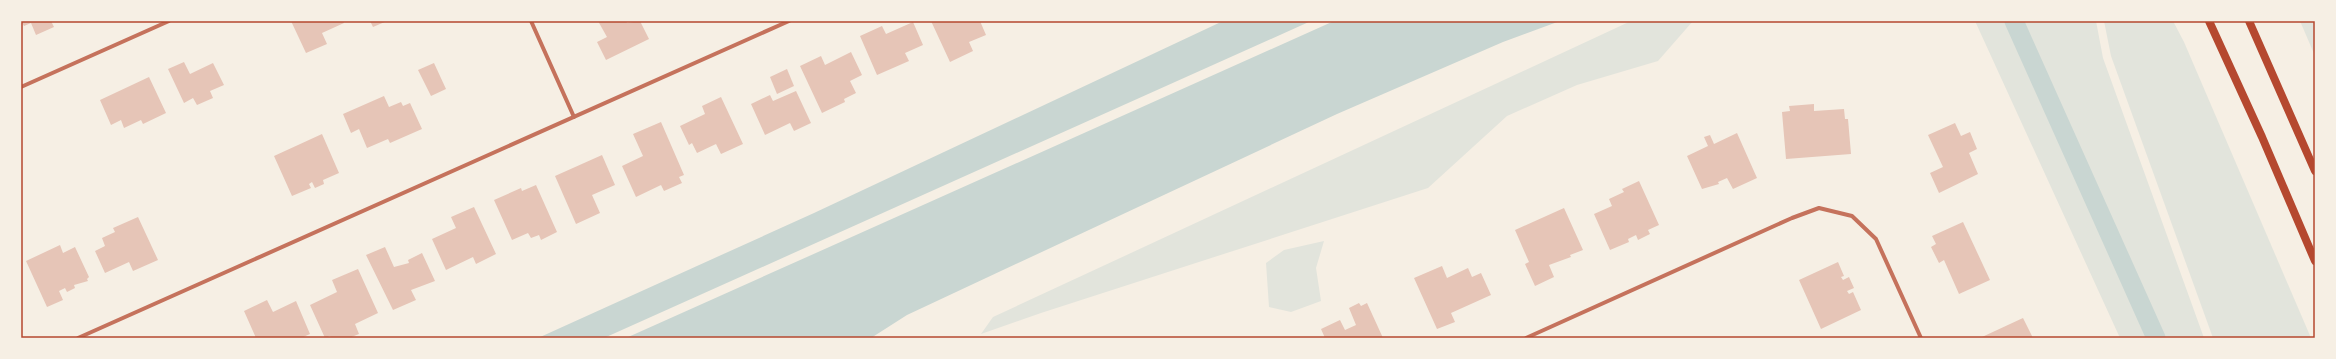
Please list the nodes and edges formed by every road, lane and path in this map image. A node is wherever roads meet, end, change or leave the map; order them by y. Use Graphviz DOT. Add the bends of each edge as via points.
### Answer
graph roads {
  1 [pos="168,21"];
  2 [pos="531,21"];
  3 [pos="789,21"];
  4 [pos="2209,21"];
  5 [pos="2249,21"];
  6 [pos="21,87"];
  7 [pos="574,117"];
  8 [pos="2315,171"];
  9 [pos="2315,261"];
  10 [pos="78,338"];
  11 [pos="1526,338"];
  12 [pos="1921,338"];
  1 -- 6 [label="street"];
  2 -- 7 [label="street"];
  3 -- 7 [label="street"];
  4 -- 9 [label="main road"];
  5 -- 8 [label="main road"];
  7 -- 10 [label="street"];
  11 -- 12 [label="street" via="1819,208 1852,216 1876,239"];
}
